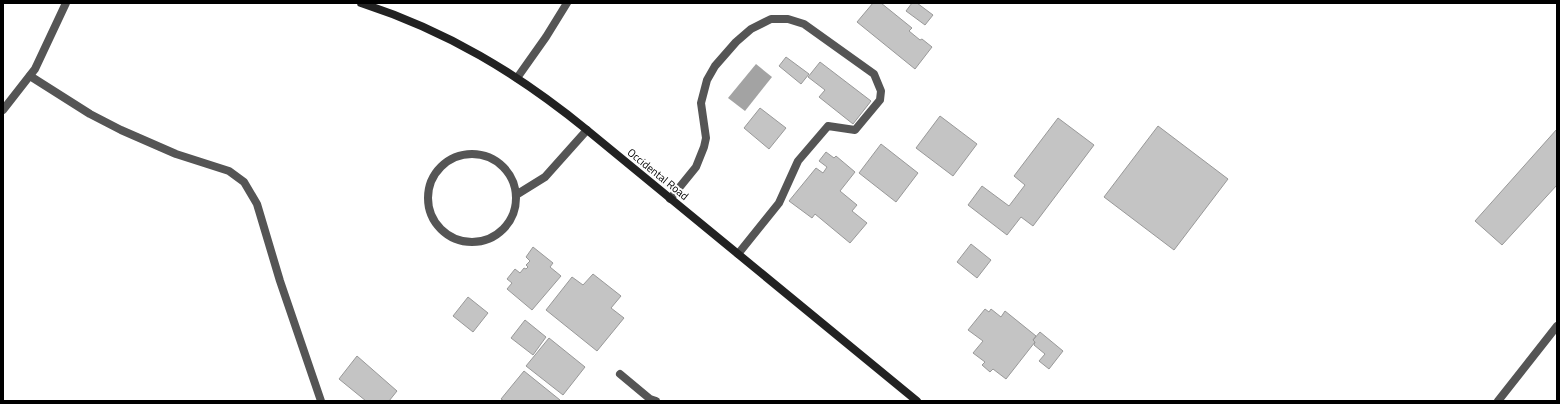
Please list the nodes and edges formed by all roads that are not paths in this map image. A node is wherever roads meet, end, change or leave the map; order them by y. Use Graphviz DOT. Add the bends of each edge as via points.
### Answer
graph roads {
  1 [pos="66,3"];
  2 [pos="361,3"];
  3 [pos="567,3"];
  4 [pos="30,76"];
  5 [pos="517,78"];
  6 [pos="3,110"];
  7 [pos="587,130"];
  8 [pos="516,195"];
  9 [pos="670,199"];
  10 [pos="738,254"];
  11 [pos="1557,326"];
  12 [pos="620,374"];
  13 [pos="321,401"];
  14 [pos="656,401"];
  15 [pos="917,401"];
  16 [pos="1498,401"];
  1 -- 4 [label="street"];
  2 -- 5 [label="street, Occidental Road" via="428,28 484,57"];
  3 -- 5 [label="street"];
  4 -- 6 [label="street"];
  4 -- 13 [label="street" via="120,130 176,154 229,171 244,182 257,204"];
  5 -- 7 [label="street, Occidental Road"];
  7 -- 8 [label="street" via="545,177"];
  7 -- 9 [label="street, Occidental Road"];
  8 -- 8 [label="street" via="516,207 501,232 488,239 474,242 460,240 447,234 433,217 428,196 439,169 450,160 464,154 492,158 504,167 512,179"];
  9 -- 10 [label="street, Occidental Road"];
  9 -- 10 [label="street" via="696,167 704,147 706,138 701,103 707,80 715,66 751,29 771,20 788,19 804,24 874,74 881,91 880,100 855,130 828,126 798,161 779,203"];
  10 -- 15 [label="street, Occidental Road"];
  11 -- 16 [label="street"];
  12 -- 14 [label="street"];
}
